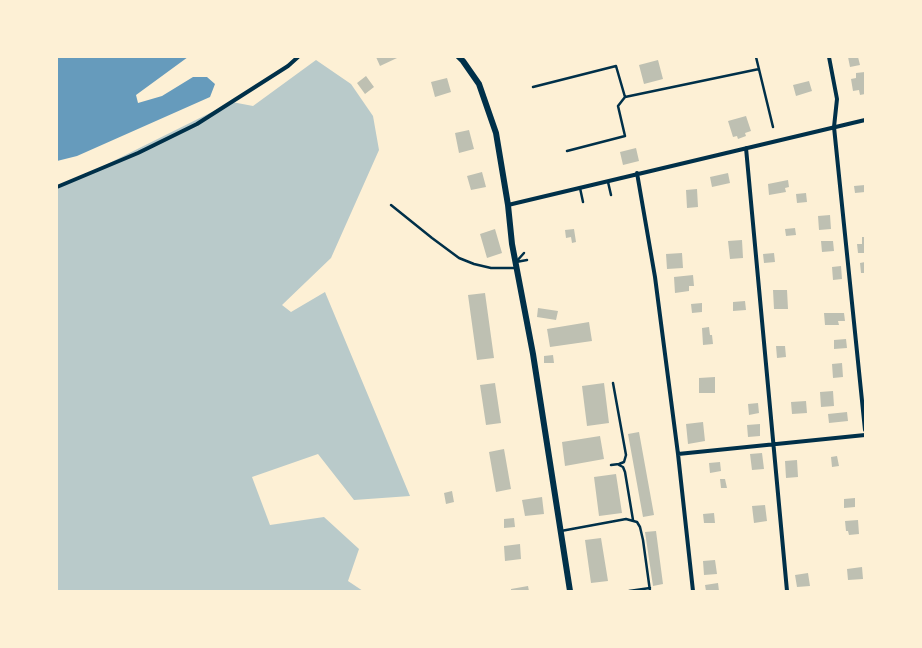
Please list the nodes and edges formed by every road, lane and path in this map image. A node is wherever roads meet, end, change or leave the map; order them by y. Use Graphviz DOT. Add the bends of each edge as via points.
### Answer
graph roads {
  1 [pos="298,57"];
  2 [pos="459,57"];
  3 [pos="756,57"];
  4 [pos="829,57"];
  5 [pos="759,69"];
  6 [pos="533,87"];
  7 [pos="625,98"];
  8 [pos="865,120"];
  9 [pos="773,127"];
  10 [pos="834,127"];
  11 [pos="746,148"];
  12 [pos="567,151"];
  13 [pos="637,174"];
  14 [pos="608,181"];
  15 [pos="57,187"];
  16 [pos="580,188"];
  17 [pos="611,195"];
  18 [pos="583,202"];
  19 [pos="391,205"];
  20 [pos="508,205"];
  21 [pos="524,253"];
  22 [pos="527,260"];
  23 [pos="516,265"];
  24 [pos="613,383"];
  25 [pos="865,430"];
  26 [pos="865,435"];
  27 [pos="772,445"];
  28 [pos="678,454"];
  29 [pos="619,464"];
  30 [pos="612,465"];
  31 [pos="633,521"];
  32 [pos="561,531"];
  33 [pos="650,589"];
  34 [pos="570,591"];
  35 [pos="629,591"];
  36 [pos="693,591"];
  37 [pos="787,591"];
  1 -- 15 [label="street" via="197,124 138,153"];
  2 -- 20 [label="street" via="479,84 496,133"];
  3 -- 5 [label="lane"];
  4 -- 10 [label="street" via="837,99"];
  5 -- 7 [label="lane"];
  5 -- 9 [label="lane"];
  6 -- 7 [label="lane" via="616,66"];
  7 -- 12 [label="lane" via="618,106 626,136"];
  8 -- 10 [label="street"];
  10 -- 11 [label="street"];
  10 -- 25 [label="street"];
  11 -- 13 [label="street"];
  11 -- 27 [label="street"];
  13 -- 14 [label="street"];
  13 -- 28 [label="street" via="655,277"];
  14 -- 16 [label="street"];
  14 -- 17 [label="lane"];
  16 -- 18 [label="lane"];
  16 -- 20 [label="street"];
  19 -- 23 [label="lane" via="459,258 491,268"];
  20 -- 23 [label="street"];
  21 -- 23 [label="lane"];
  22 -- 23 [label="lane"];
  23 -- 32 [label="street"];
  24 -- 29 [label="lane" via="626,455 624,462"];
  26 -- 27 [label="street"];
  27 -- 28 [label="street"];
  27 -- 37 [label="street"];
  28 -- 36 [label="street"];
  29 -- 30 [label="lane"];
  29 -- 31 [label="lane" via="623,467"];
  31 -- 32 [label="lane" via="626,519"];
  31 -- 33 [label="lane" via="640,527"];
  32 -- 34 [label="street"];
  33 -- 35 [label="lane"];
}
